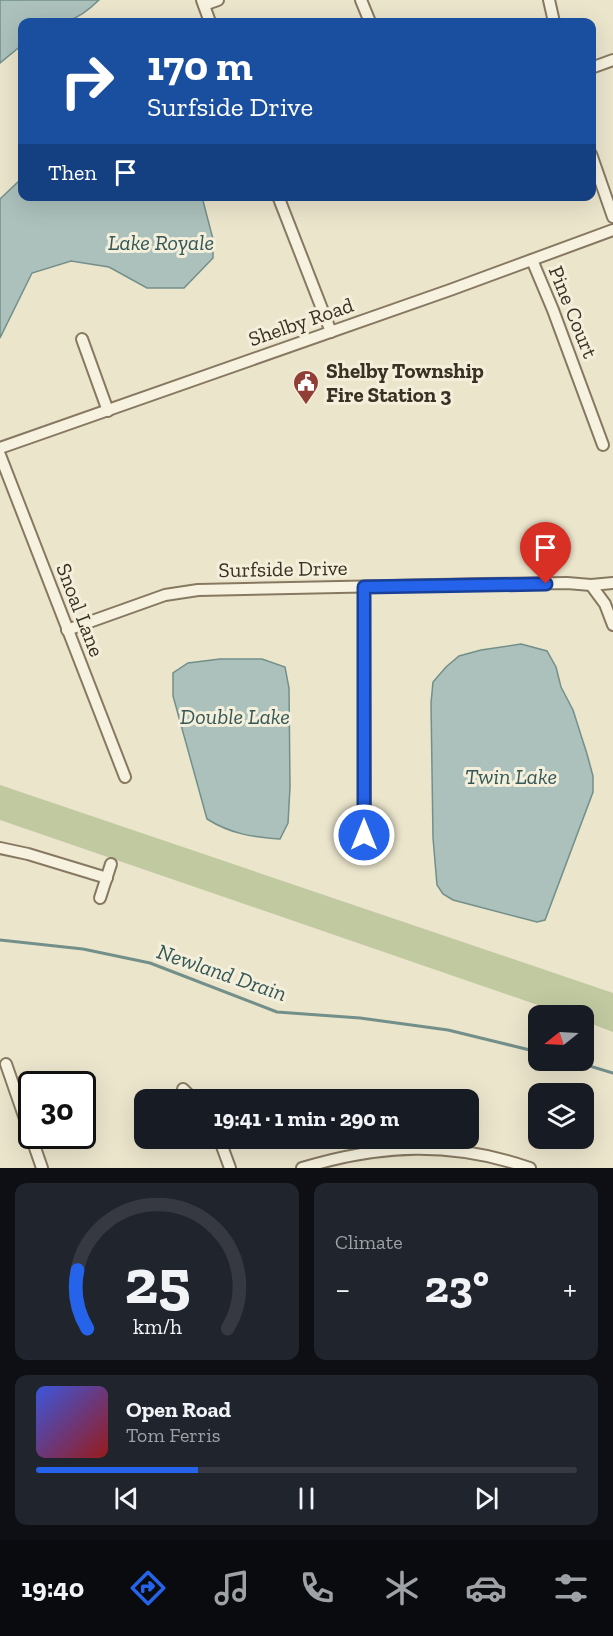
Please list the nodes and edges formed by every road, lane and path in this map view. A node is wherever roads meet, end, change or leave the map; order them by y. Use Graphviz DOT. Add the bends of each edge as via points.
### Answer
graph roads {
  1 [pos="218,0"];
  2 [pos="361,0"];
  3 [pos="549,0"];
  4 [pos="203,3"];
  5 [pos="209,18"];
  6 [pos="368,18"];
  7 [pos="553,18"];
  8 [pos="613,60"];
  9 [pos="596,66"];
  10 [pos="596,168"];
  11 [pos="280,201"];
  12 [pos="613,217"];
  13 [pos="613,230"];
  14 [pos="532,260"];
  15 [pos="331,332"];
  16 [pos="82,339"];
  17 [pos="108,411"];
  18 [pos="603,445"];
  19 [pos="0,448"];
  20 [pos="0,456"];
  21 [pos="613,583"];
  22 [pos="591,585"];
  23 [pos="364,587"];
  24 [pos="613,625"];
  25 [pos="67,630"];
  26 [pos="125,777"];
  27 [pos="364,835"];
  28 [pos="0,848"];
  29 [pos="111,864"];
  30 [pos="107,878"];
  31 [pos="100,898"];
  32 [pos="6,1064"];
  33 [pos="223,1149"];
  34 [pos="42,1168"];
  35 [pos="230,1168"];
  36 [pos="302,1168"];
  37 [pos="530,1168"];
  1 -- 4 [label="street"];
  2 -- 6 [label="street"];
  3 -- 7 [label="street"];
  4 -- 5 [label="street"];
  8 -- 9 [label="street"];
  10 -- 12 [label="street"];
  11 -- 15 [label="street"];
  13 -- 14 [label="street, Shelby Road"];
  14 -- 15 [label="street, Shelby Road"];
  14 -- 18 [label="street, Pine Court"];
  15 -- 17 [label="street, Shelby Road"];
  16 -- 17 [label="street"];
  17 -- 19 [label="street, Shelby Road"];
  20 -- 25 [label="street, Snoal Lane"];
  21 -- 22 [label="street, Surfside Drive"];
  22 -- 23 [label="street, Surfside Drive"];
  22 -- 24 [label="street" via="605,604"];
  23 -- 25 [label="street, Surfside Drive" via="183,591"];
  23 -- 27 [label="street"];
  25 -- 26 [label="street, Snoal Lane"];
  28 -- 30 [label="street"];
  29 -- 30 [label="street"];
  30 -- 31 [label="street"];
  32 -- 34 [label="street"];
  33 -- 35 [label="street"];
  36 -- 37 [label="street" via="360,1153 409,1148 472,1153"];
}
